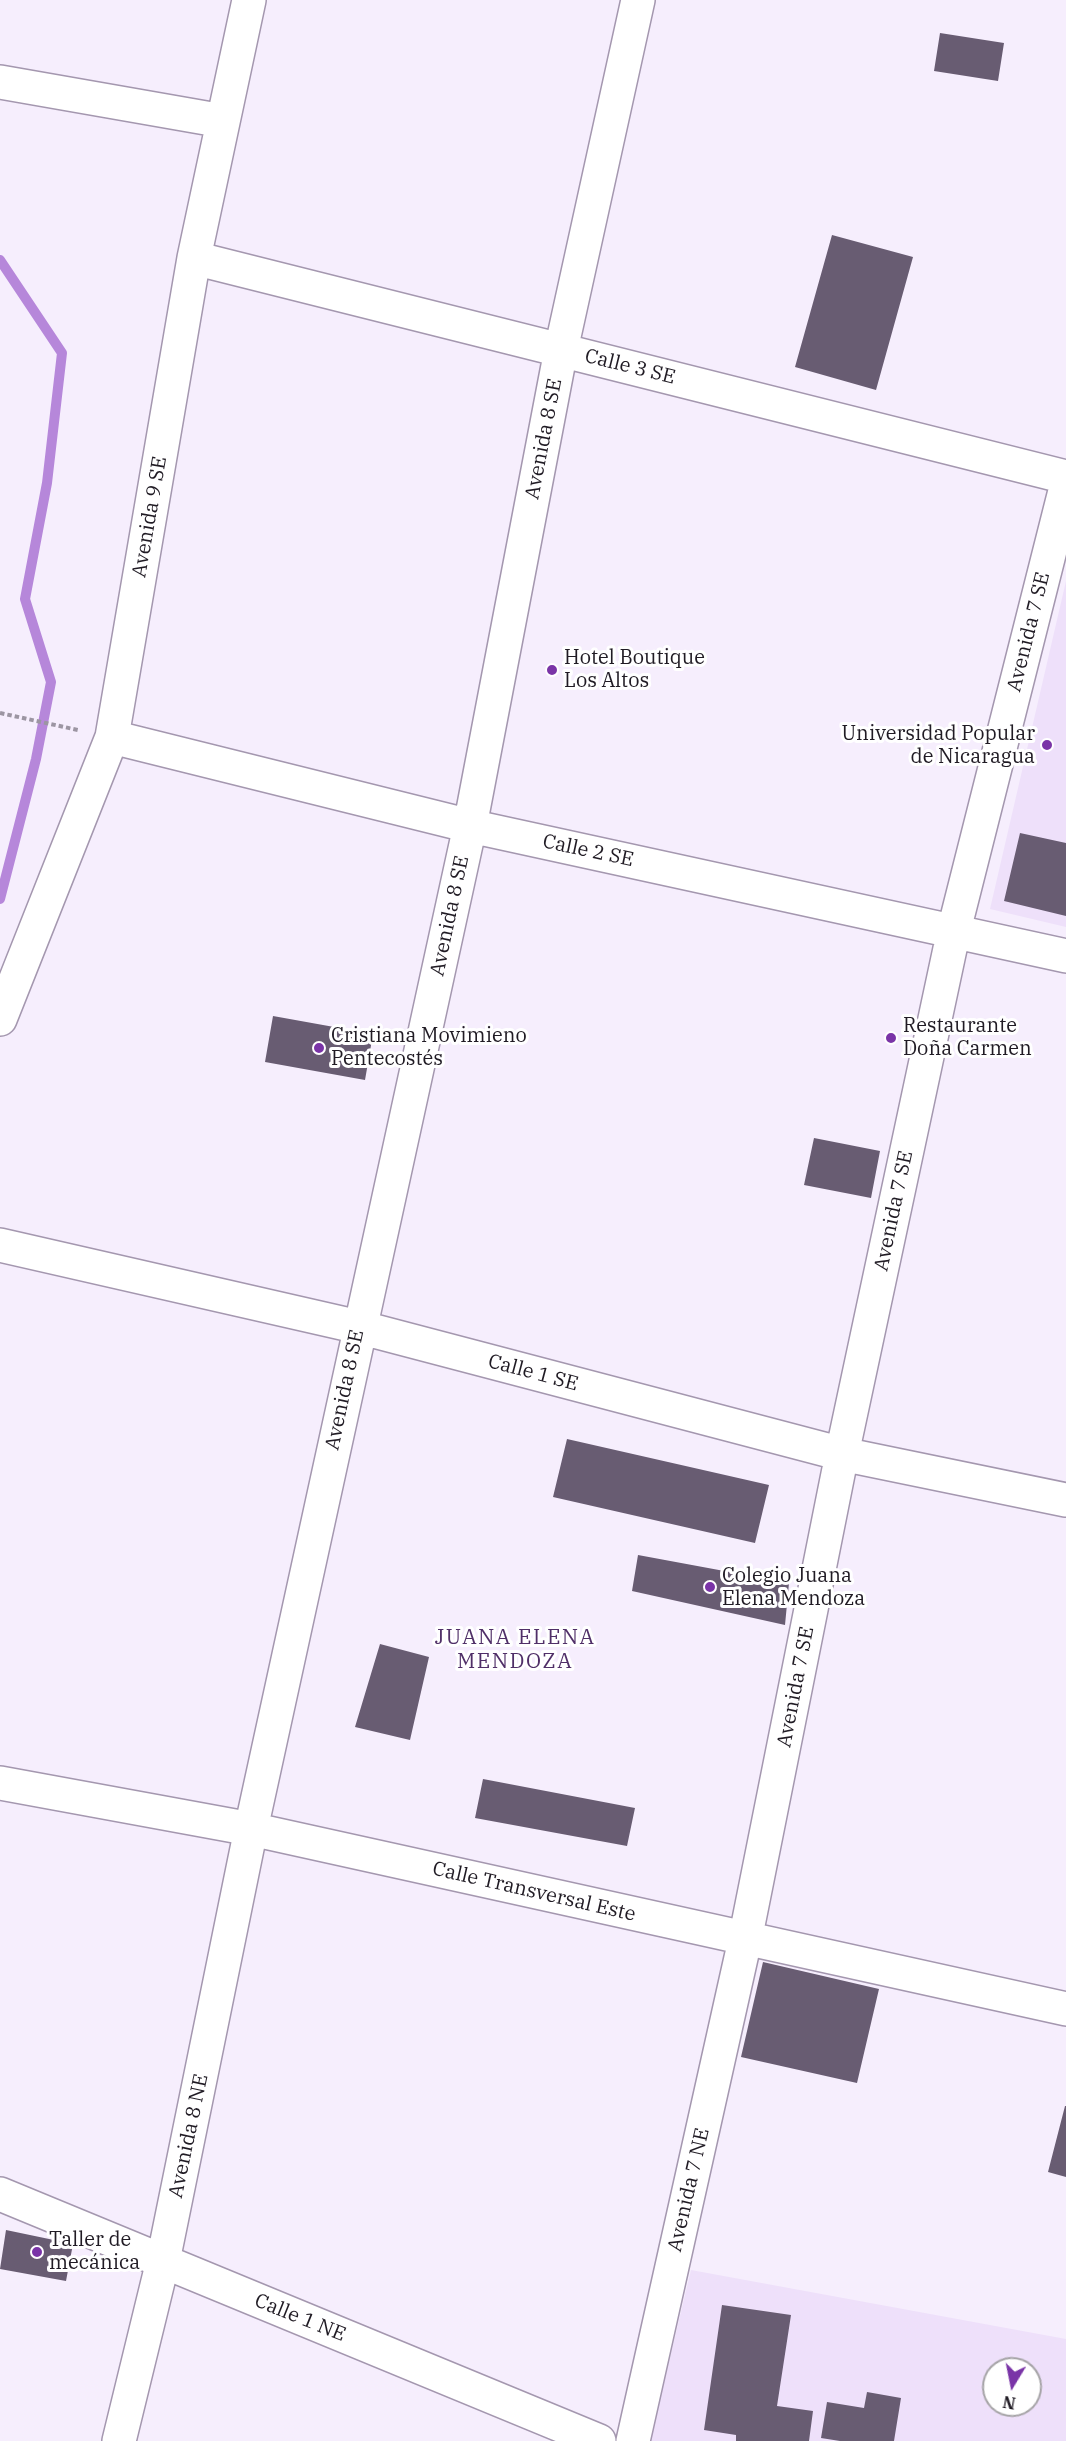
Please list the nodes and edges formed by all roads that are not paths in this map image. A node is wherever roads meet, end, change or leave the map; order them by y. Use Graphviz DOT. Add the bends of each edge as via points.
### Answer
graph roads {
  1 [pos="249,0"];
  2 [pos="638,0"];
  3 [pos="0,82"];
  4 [pos="223,121"];
  5 [pos="194,258"];
  6 [pos="561,350"];
  7 [pos="1066,477"];
  8 [pos="1066,487"];
  9 [pos="112,737"];
  10 [pos="470,826"];
  11 [pos="954,930"];
  12 [pos="1066,956"];
  13 [pos="0,1019"];
  14 [pos="0,1245"];
  15 [pos="359,1328"];
  16 [pos="842,1454"];
  17 [pos="1066,1500"];
  18 [pos="0,1783"];
  19 [pos="251,1829"];
  20 [pos="745,1940"];
  21 [pos="1066,2009"];
  22 [pos="0,2194"];
  23 [pos="163,2261"];
  24 [pos="119,2441"];
  25 [pos="599,2441"];
  26 [pos="633,2441"];
  1 -- 4 [label="street, Avenida 9 SE"];
  2 -- 6 [label="street, Avenida 8 SE"];
  3 -- 4 [label="street"];
  4 -- 5 [label="street, Avenida 9 SE"];
  5 -- 6 [label="street, Calle 3 SE"];
  5 -- 9 [label="street, Avenida 9 SE"];
  6 -- 7 [label="street, Calle 3 SE"];
  6 -- 10 [label="street, Avenida 8 SE"];
  8 -- 11 [label="street, Avenida 7 SE"];
  9 -- 10 [label="street, Calle 2 SE"];
  9 -- 13 [label="street, Avenida 9 SE"];
  10 -- 11 [label="street, Calle 2 SE"];
  10 -- 15 [label="street, Avenida 8 SE"];
  11 -- 12 [label="street, Calle 2 SE"];
  11 -- 16 [label="street, Avenida 7 SE"];
  14 -- 15 [label="street, Calle 1 SE"];
  15 -- 16 [label="street, Calle 1 SE"];
  15 -- 19 [label="street, Avenida 8 SE"];
  16 -- 17 [label="street, Calle 1 SE"];
  16 -- 20 [label="street, Avenida 7 SE"];
  18 -- 19 [label="street, Calle Transversal Este"];
  19 -- 20 [label="street, Calle Transversal Este"];
  19 -- 23 [label="street, Avenida 8 NE"];
  20 -- 21 [label="street, Calle Transversal Este"];
  20 -- 26 [label="street, Avenida 7 NE"];
  22 -- 23 [label="street, Calle 1 NE"];
  23 -- 24 [label="street, Avenida 8 NE"];
  23 -- 25 [label="street, Calle 1 NE"];
}
